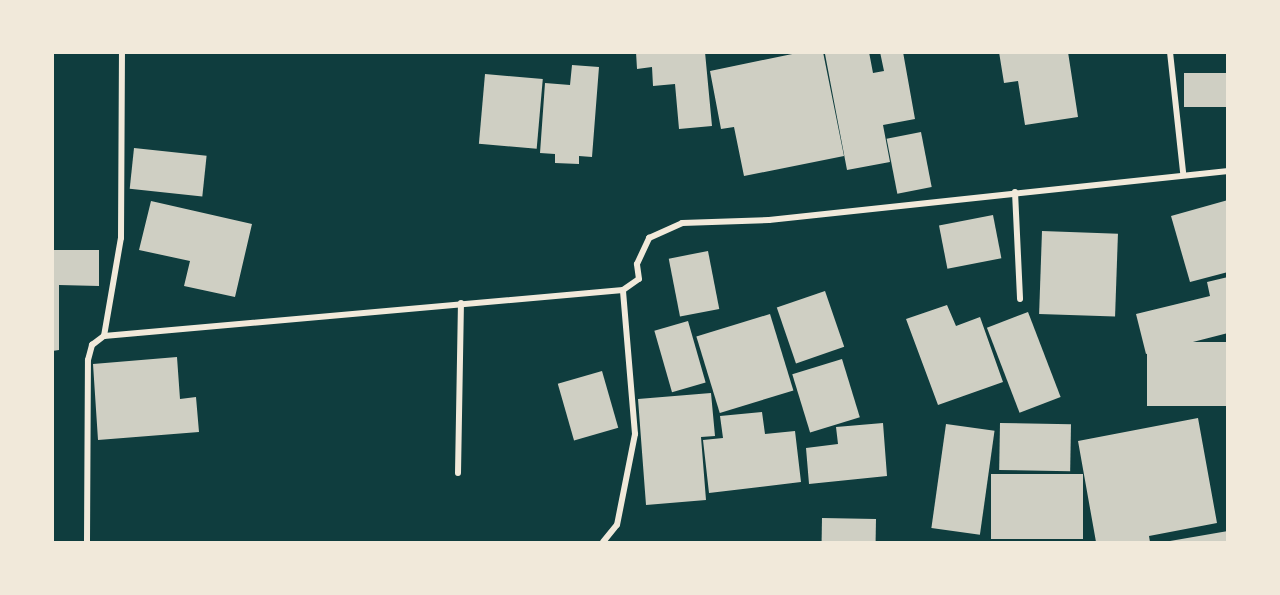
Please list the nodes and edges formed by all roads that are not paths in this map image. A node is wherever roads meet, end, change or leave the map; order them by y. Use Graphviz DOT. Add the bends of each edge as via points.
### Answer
graph roads {
  1 [pos="122,52"];
  2 [pos="1170,52"];
  3 [pos="1184,171"];
  4 [pos="1227,171"];
  5 [pos="1016,192"];
  6 [pos="623,290"];
  7 [pos="1020,299"];
  8 [pos="461,303"];
  9 [pos="104,336"];
  10 [pos="458,473"];
  11 [pos="87,543"];
  12 [pos="603,543"];
  1 -- 9 [label="street" via="121,238"];
  2 -- 3 [label="street"];
  3 -- 4 [label="street"];
  3 -- 5 [label="street"];
  5 -- 6 [label="street" via="664,227 642,250 639,279"];
  5 -- 7 [label="street"];
  6 -- 8 [label="street"];
  6 -- 12 [label="street" via="635,434 617,525"];
  8 -- 9 [label="street"];
  8 -- 10 [label="street"];
  9 -- 11 [label="street" via="92,345 88,360"];
}
